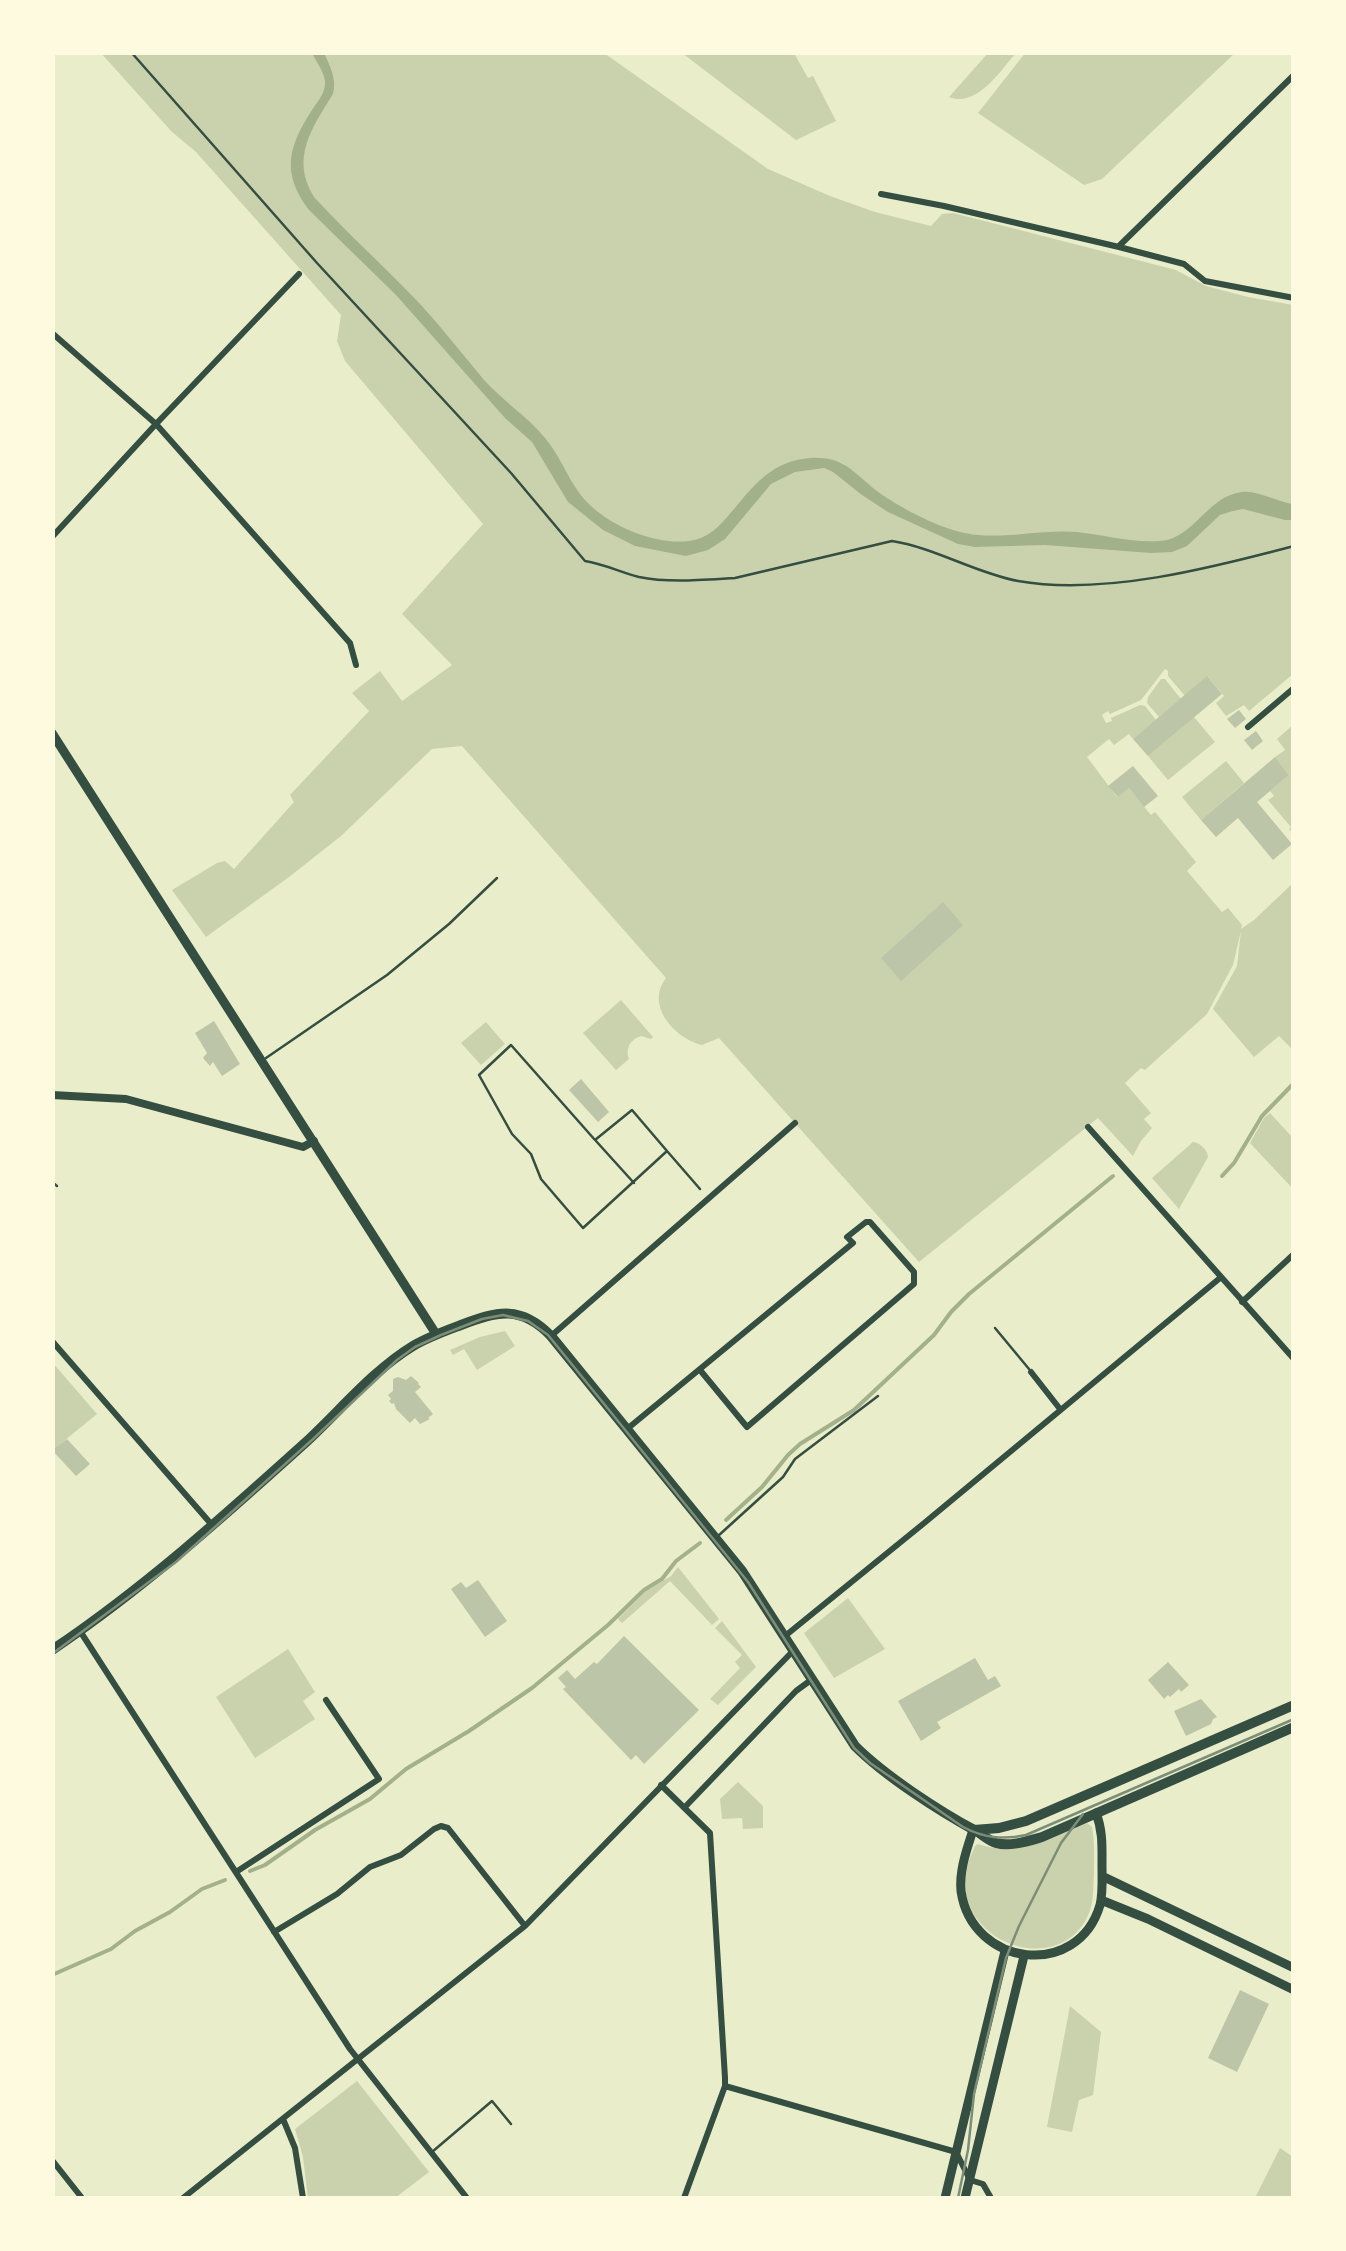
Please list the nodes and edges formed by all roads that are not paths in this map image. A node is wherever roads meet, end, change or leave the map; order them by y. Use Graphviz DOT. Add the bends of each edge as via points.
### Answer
graph roads {
  1 [pos="1294,75"];
  2 [pos="881,194"];
  3 [pos="1118,247"];
  4 [pos="299,274"];
  5 [pos="1294,298"];
  6 [pos="52,333"];
  7 [pos="156,424"];
  8 [pos="52,537"];
  9 [pos="356,665"];
  10 [pos="1294,688"];
  11 [pos="1248,726"];
  12 [pos="52,733"];
  13 [pos="497,878"];
  14 [pos="263,1061"];
  15 [pos="52,1095"];
  16 [pos="794,1123"];
  17 [pos="1088,1128"];
  18 [pos="314,1141"];
  19 [pos="52,1182"];
  20 [pos="57,1186"];
  21 [pos="1294,1254"];
  22 [pos="1220,1278"];
  23 [pos="1242,1302"];
  24 [pos="995,1328"];
  25 [pos="436,1334"];
  26 [pos="554,1339"];
  27 [pos="52,1341"];
  28 [pos="1294,1359"];
  29 [pos="700,1370"];
  30 [pos="1031,1372"];
  31 [pos="878,1396"];
  32 [pos="1060,1409"];
  33 [pos="628,1429"];
  34 [pos="212,1525"];
  35 [pos="716,1538"];
  36 [pos="80,1631"];
  37 [pos="784,1636"];
  38 [pos="52,1650"];
  39 [pos="794,1650"];
  40 [pos="812,1679"];
  41 [pos="326,1700"];
  42 [pos="1294,1705"];
  43 [pos="1294,1727"];
  44 [pos="661,1785"];
  45 [pos="1088,1795"];
  46 [pos="685,1807"];
  47 [pos="1096,1813"];
  48 [pos="973,1830"];
  49 [pos="236,1872"];
  50 [pos="1102,1876"];
  51 [pos="1101,1900"];
  52 [pos="525,1926"];
  53 [pos="274,1932"];
  54 [pos="1005,1951"];
  55 [pos="1024,1956"];
  56 [pos="1294,1968"];
  57 [pos="1294,1990"];
  58 [pos="357,2059"];
  59 [pos="725,2086"];
  60 [pos="282,2119"];
  61 [pos="511,2124"];
  62 [pos="431,2152"];
  63 [pos="956,2152"];
  64 [pos="52,2160"];
  65 [pos="970,2180"];
  66 [pos="82,2198"];
  67 [pos="184,2198"];
  68 [pos="303,2198"];
  69 [pos="467,2198"];
  70 [pos="684,2198"];
  71 [pos="945,2198"];
  72 [pos="966,2198"];
  73 [pos="991,2198"];
  1 -- 3 [label="street"];
  2 -- 3 [label="street"];
  3 -- 5 [label="street" via="1184,264 1205,281"];
  4 -- 7 [label="street"];
  6 -- 7 [label="street"];
  7 -- 8 [label="street"];
  7 -- 9 [label="street" via="350,643"];
  10 -- 11 [label="street"];
  12 -- 14 [label="main road"];
  13 -- 14 [label="lane" via="388,975"];
  14 -- 18 [label="main road"];
  15 -- 18 [label="street" via="126,1100 304,1147"];
  16 -- 26 [label="street"];
  17 -- 22 [label="street"];
  18 -- 25 [label="main road"];
  19 -- 20 [label="lane"];
  21 -- 23 [label="street"];
  22 -- 23 [label="street"];
  22 -- 32 [label="street"];
  23 -- 28 [label="street"];
  24 -- 30 [label="lane"];
  25 -- 26 [label="main road" via="511,1313 530,1318"];
  25 -- 34 [label="main road" via="388,1364"];
  26 -- 33 [label="main road"];
  27 -- 34 [label="street"];
  29 -- 29 [label="street" via="852,1243 847,1236 866,1222 914,1272 914,1284 748,1429"];
  29 -- 33 [label="street"];
  30 -- 32 [label="street"];
  31 -- 35 [label="lane" via="795,1459"];
  32 -- 37 [label="street"];
  33 -- 35 [label="main road"];
  34 -- 36 [label="main road"];
  35 -- 37 [label="main road"];
  36 -- 38 [label="main road"];
  36 -- 49 [label="street"];
  37 -- 39 [label="main road"];
  39 -- 40 [label="main road"];
  39 -- 44 [label="street"];
  40 -- 46 [label="street"];
  40 -- 48 [label="main road" via="866,1756"];
  41 -- 49 [label="street" via="380,1779"];
  42 -- 45 [label="main road"];
  43 -- 47 [label="main road"];
  44 -- 46 [label="street"];
  44 -- 52 [label="street"];
  45 -- 47 [label="main road"];
  45 -- 48 [label="main road" via="1016,1825"];
  46 -- 59 [label="street" via="710,1833"];
  47 -- 48 [label="main road" via="1011,1844"];
  47 -- 50 [label="main road"];
  48 -- 54 [label="main road" via="961,1878 965,1905 978,1928"];
  49 -- 53 [label="street"];
  50 -- 51 [label="main road"];
  50 -- 56 [label="main road"];
  51 -- 55 [label="main road" via="1095,1918 1072,1942"];
  51 -- 57 [label="main road"];
  52 -- 53 [label="street" via="440,1826"];
  52 -- 58 [label="street"];
  53 -- 58 [label="street"];
  54 -- 55 [label="main road"];
  54 -- 63 [label="main road"];
  55 -- 65 [label="main road"];
  58 -- 60 [label="street"];
  58 -- 62 [label="street"];
  59 -- 63 [label="street"];
  59 -- 70 [label="street"];
  60 -- 67 [label="street"];
  60 -- 68 [label="street" via="295,2148"];
  61 -- 62 [label="lane" via="492,2101"];
  62 -- 69 [label="street"];
  63 -- 65 [label="street"];
  63 -- 71 [label="main road"];
  64 -- 66 [label="street"];
  65 -- 72 [label="main road"];
  65 -- 73 [label="street" via="983,2184"];
}
